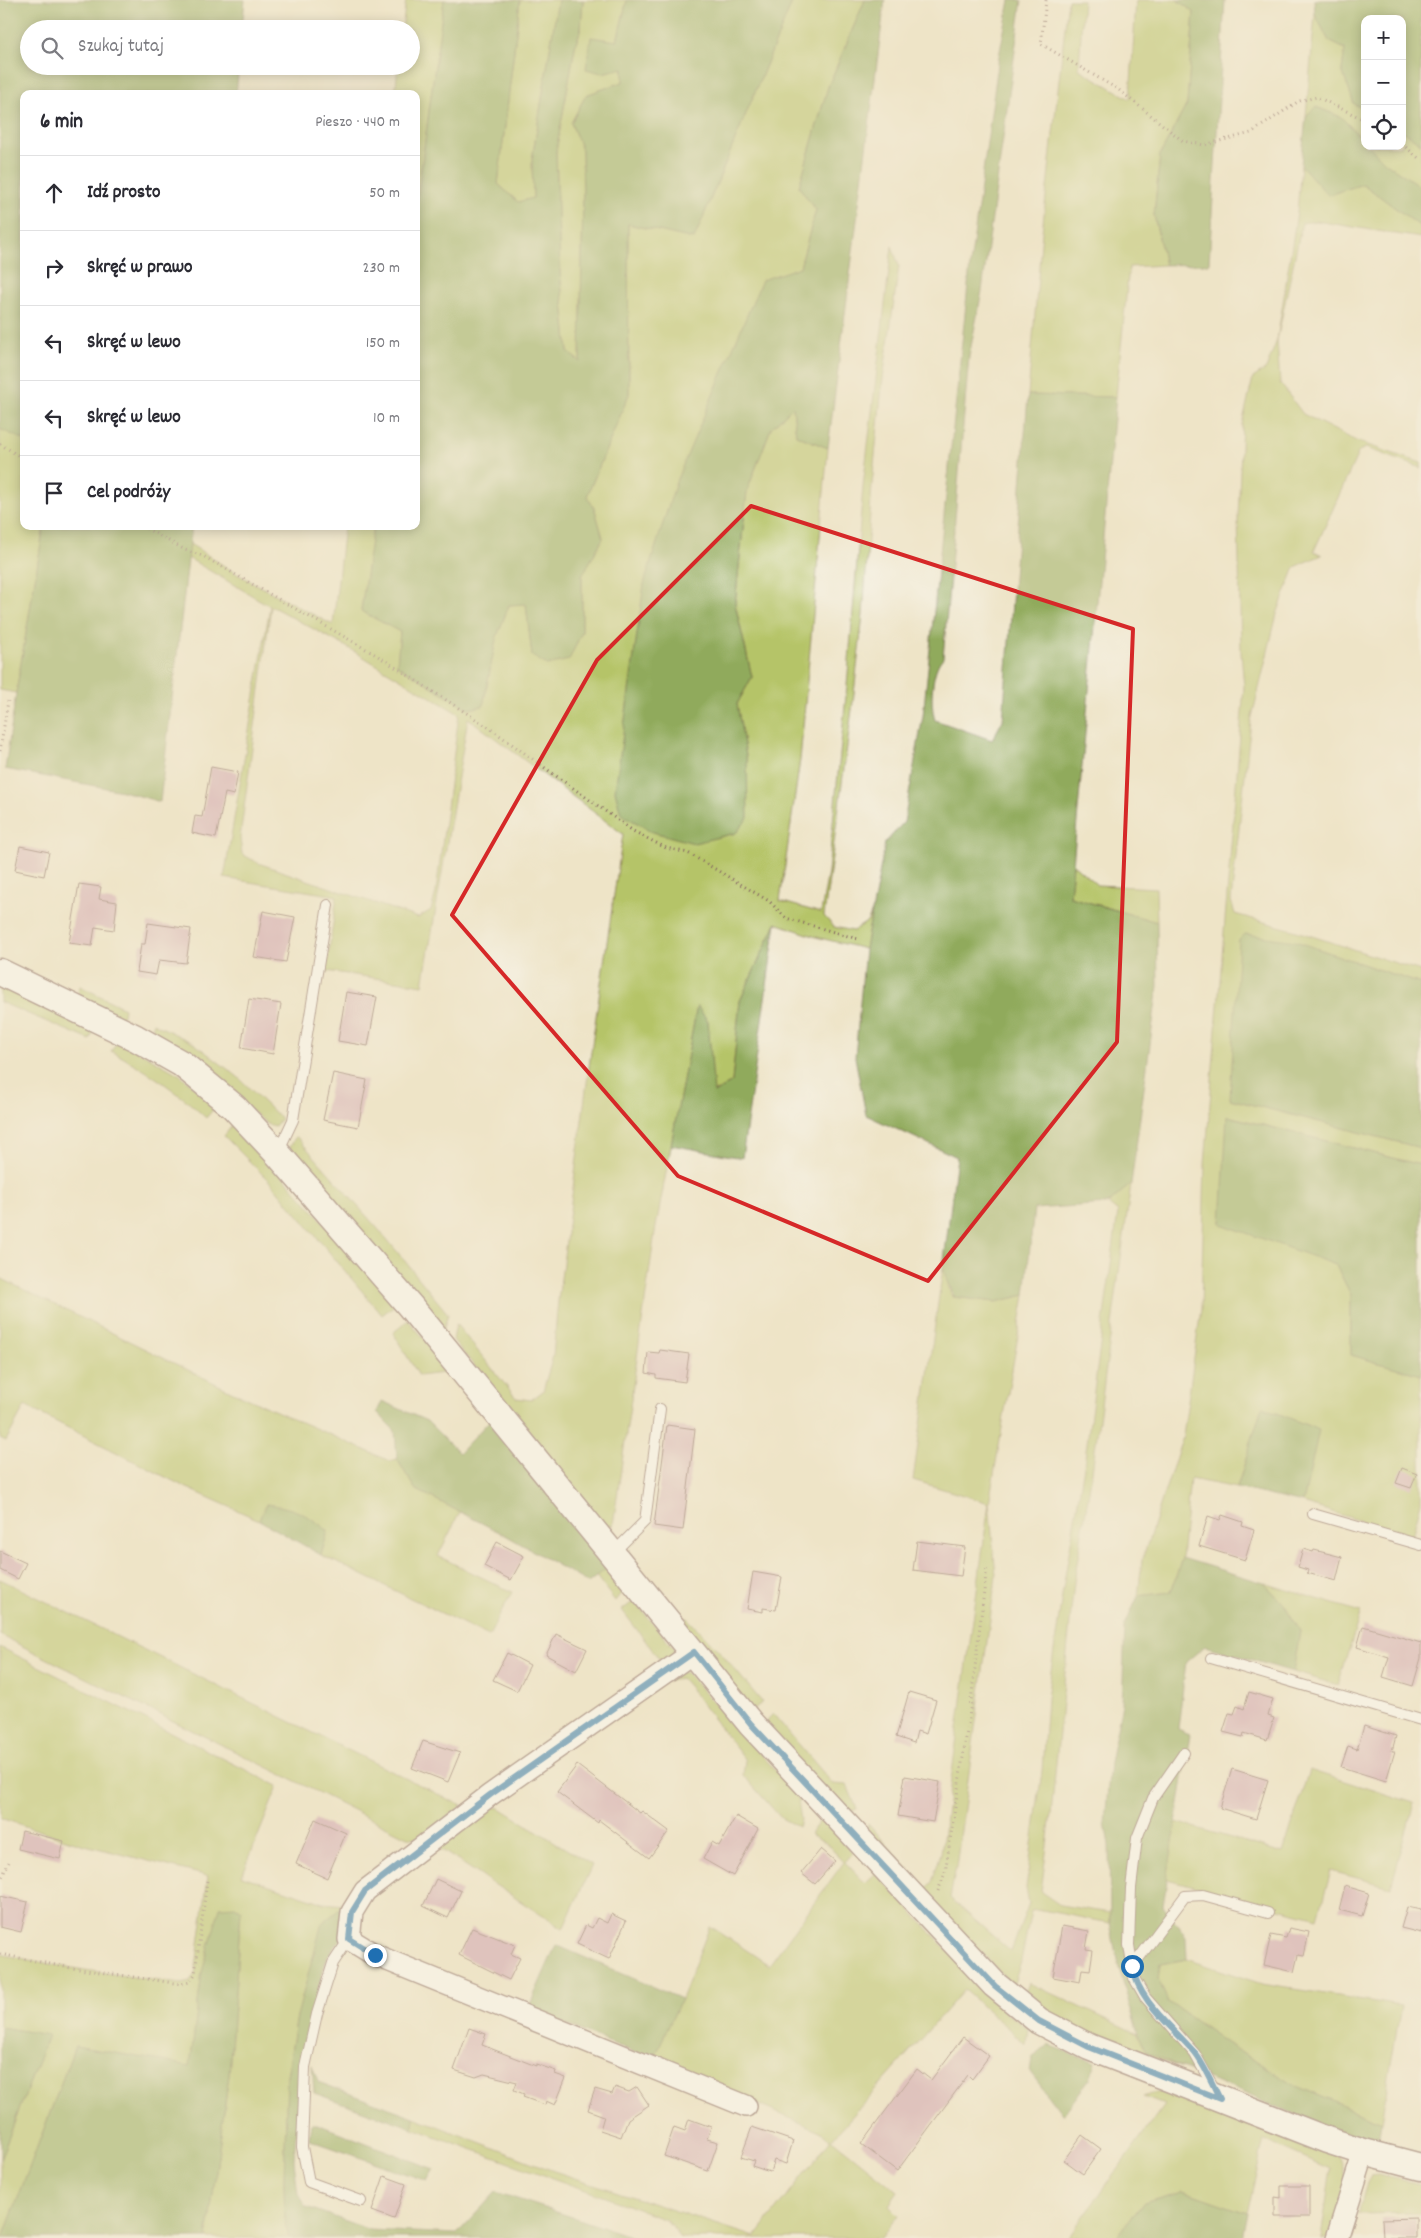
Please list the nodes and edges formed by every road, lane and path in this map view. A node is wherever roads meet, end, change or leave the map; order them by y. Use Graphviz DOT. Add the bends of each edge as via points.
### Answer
graph roads {
  1 [pos="1046,0"];
  2 [pos="1361,118"];
  3 [pos="1406,147"];
  4 [pos="1421,160"];
  5 [pos="0,444"];
  6 [pos="20,456"];
  7 [pos="149,530"];
  8 [pos="8,701"];
  9 [pos="0,750"];
  10 [pos="328,905"];
  11 [pos="858,939"];
  12 [pos="0,972"];
  13 [pos="277,1152"];
  14 [pos="660,1409"];
  15 [pos="1313,1514"];
  16 [pos="1421,1545"];
  17 [pos="613,1553"];
  18 [pos="987,1566"];
  19 [pos="694,1652"];
  20 [pos="1212,1658"];
  21 [pos="1421,1720"];
  22 [pos="1184,1753"];
  23 [pos="10,1860"];
  24 [pos="0,1881"];
  25 [pos="208,1882"];
  26 [pos="922,1907"];
  27 [pos="1268,1913"];
  28 [pos="349,1939"];
  29 [pos="0,1954"];
  30 [pos="1132,1966"];
  31 [pos="1220,2099"];
  32 [pos="746,2106"];
  33 [pos="1364,2152"];
  34 [pos="1421,2167"];
  35 [pos="361,2201"];
  36 [pos="1337,2238"];
  1 -- 2 [label="path" via="1041,44 1119,90 1183,141 1204,145 1251,133 1299,101 1317,97"];
  3 -- 4 [label="path"];
  5 -- 6 [label="path"];
  7 -- 11 [label="path" via="203,556 378,656 488,727 633,831 666,848 688,853 769,902 786,918"];
  8 -- 9 [label="path"];
  10 -- 13 [label="lane" via="293,1120"];
  12 -- 13 [label="street" via="182,1064 234,1107"];
  13 -- 17 [label="street" via="410,1306"];
  14 -- 17 [label="lane" via="645,1521"];
  15 -- 16 [label="lane"];
  17 -- 19 [label="street"];
  18 -- 26 [label="path" via="969,1718 945,1873 939,1890"];
  19 -- 26 [label="street" via="751,1724"];
  19 -- 28 [label="street" via="490,1795 365,1891 352,1912"];
  20 -- 21 [label="lane"];
  22 -- 30 [label="lane" via="1153,1798 1137,1838 1129,1945"];
  23 -- 24 [label="path"];
  25 -- 29 [label="path" via="195,1974 190,1982 181,1984 113,1974"];
  26 -- 31 [label="street" via="995,1986 1039,2021 1089,2047"];
  27 -- 30 [label="lane" via="1203,1894 1185,1896"];
  28 -- 32 [label="street" via="375,1955"];
  28 -- 35 [label="lane" via="333,1963 305,2067 302,2147 309,2182"];
  30 -- 31 [label="lane" via="1144,1997 1195,2054"];
  31 -- 33 [label="street"];
  33 -- 34 [label="street"];
  33 -- 36 [label="street"];
}
